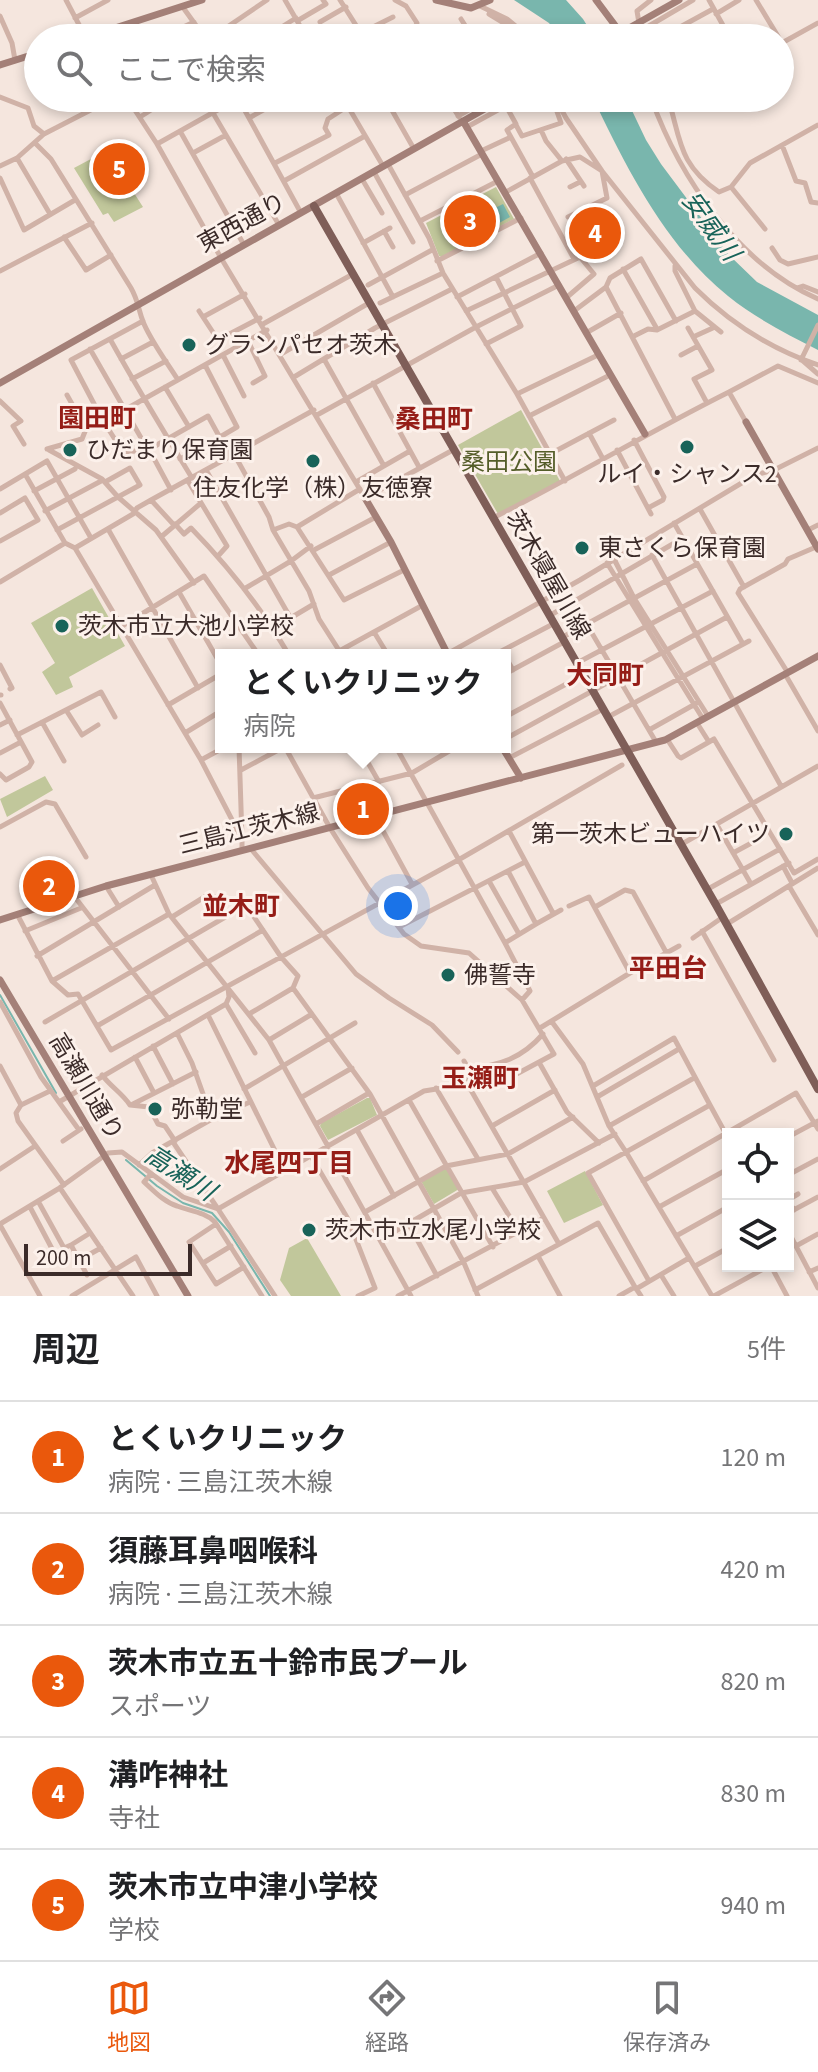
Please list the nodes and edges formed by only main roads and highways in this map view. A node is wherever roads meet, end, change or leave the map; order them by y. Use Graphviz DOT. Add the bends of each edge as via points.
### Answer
graph roads {
  1 [pos="314,206"];
  2 [pos="818,1089"];
  1 -- 2 [label="main road, 茨木寝屋川線"];
}
